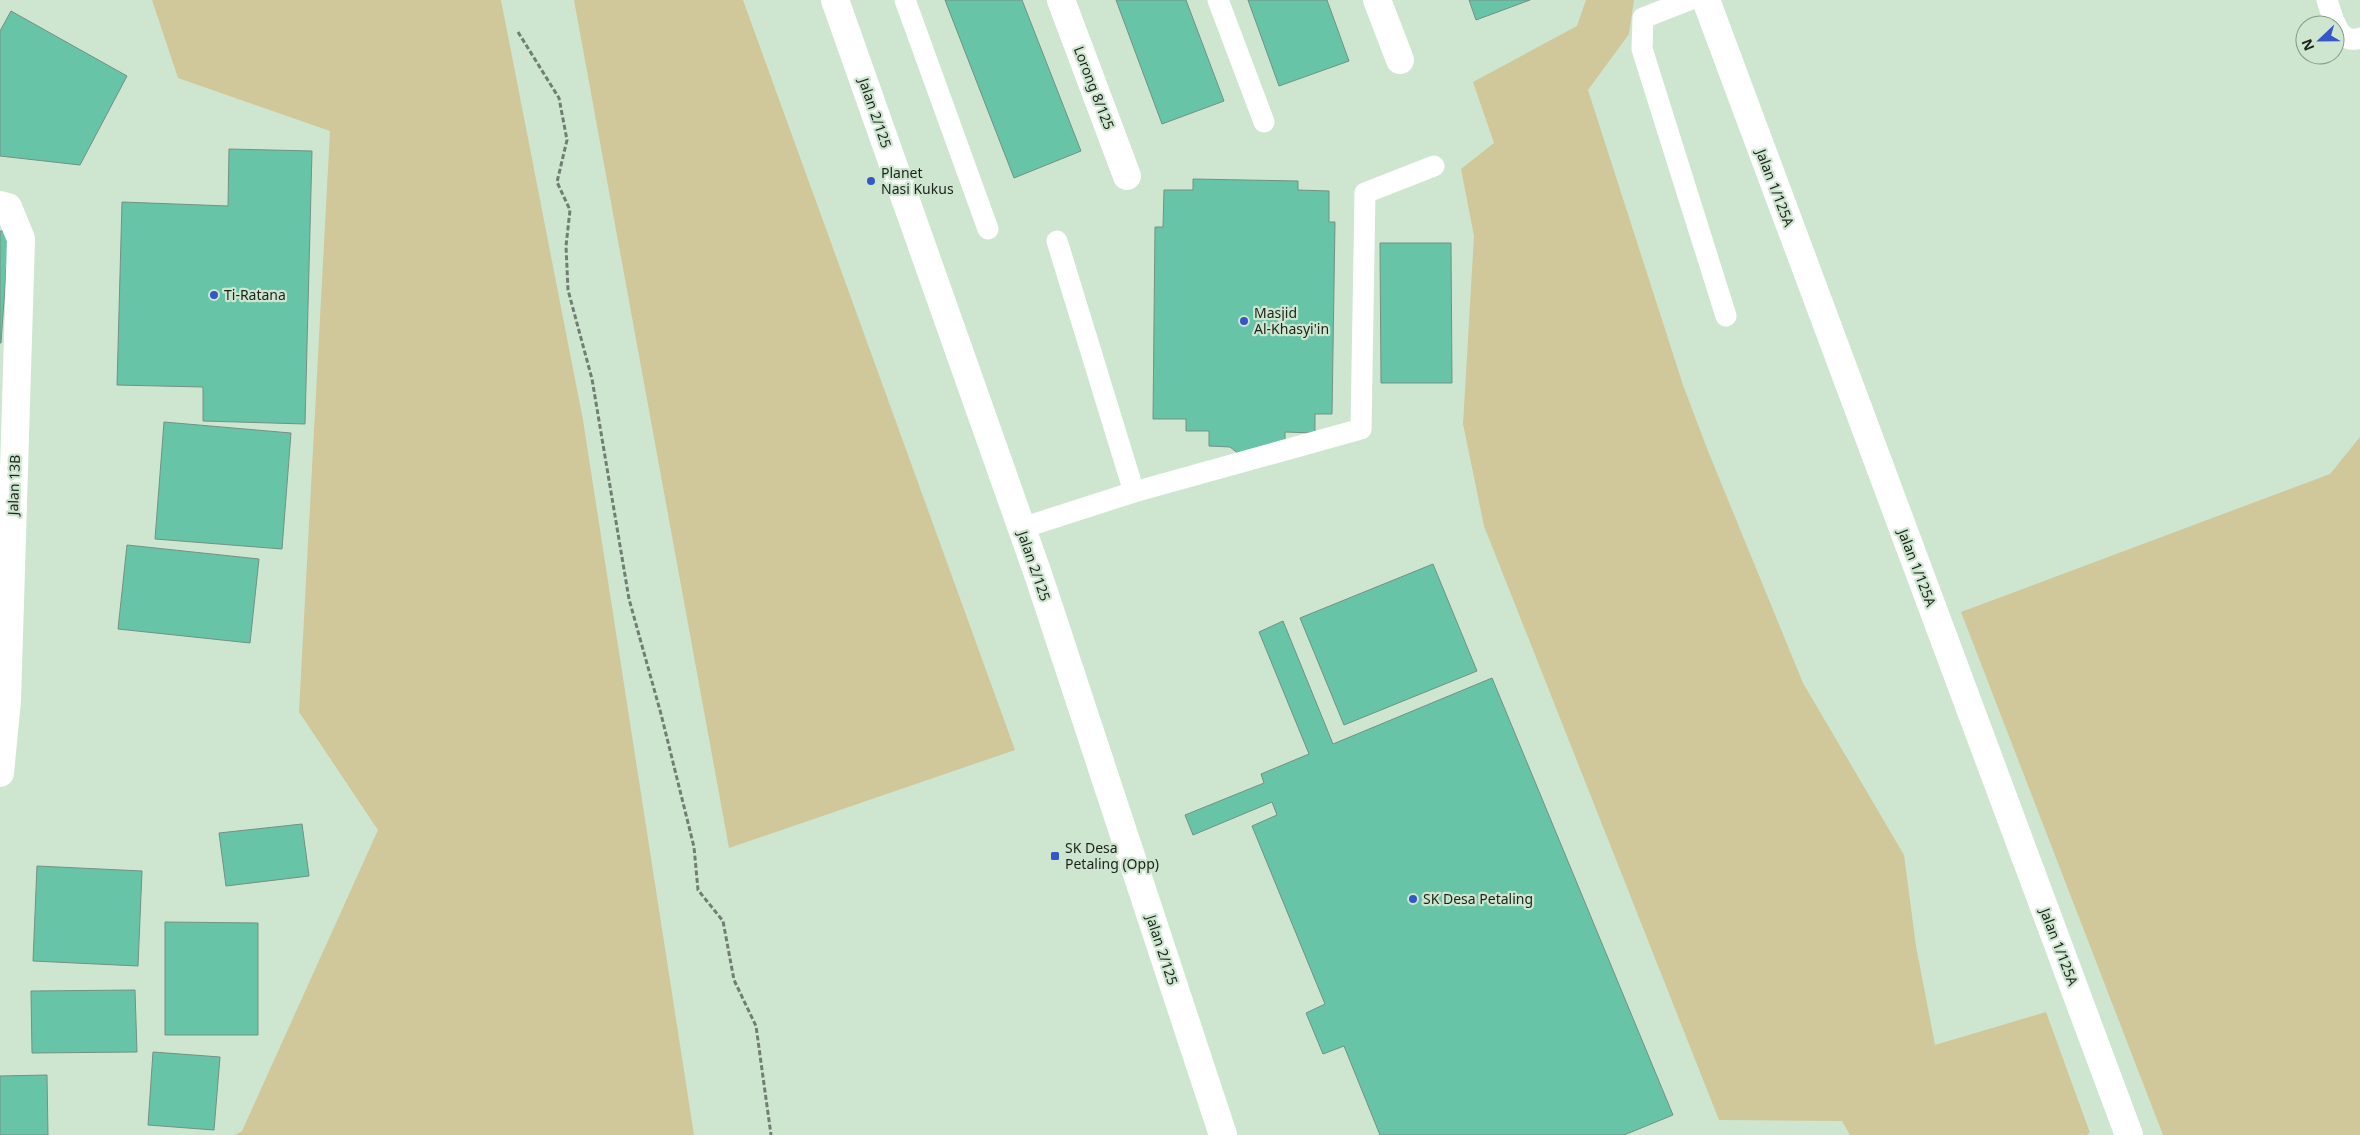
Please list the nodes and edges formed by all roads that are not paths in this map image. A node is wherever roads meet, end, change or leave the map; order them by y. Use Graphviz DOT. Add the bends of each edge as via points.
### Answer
graph roads {
  1 [pos="835,0"];
  2 [pos="905,0"];
  3 [pos="1061,0"];
  4 [pos="1218,0"];
  5 [pos="1377,0"];
  6 [pos="1689,0"];
  7 [pos="1706,0"];
  8 [pos="2327,0"];
  9 [pos="2360,38"];
  10 [pos="1400,60"];
  11 [pos="1264,122"];
  12 [pos="1434,166"];
  13 [pos="1127,176"];
  14 [pos="0,205"];
  15 [pos="988,229"];
  16 [pos="1057,241"];
  17 [pos="1726,316"];
  18 [pos="1134,492"];
  19 [pos="1022,528"];
  20 [pos="0,773"];
  21 [pos="1223,1135"];
  22 [pos="2129,1135"];
  1 -- 19 [label="street, Jalan 2/125"];
  2 -- 15 [label="lane"];
  3 -- 13 [label="street, Lorong 8/125"];
  4 -- 11 [label="lane"];
  5 -- 10 [label="street"];
  6 -- 17 [label="lane" via="1643,18 1642,49"];
  7 -- 22 [label="street, Jalan 1/125A"];
  8 -- 9 [label="lane" via="2337,29 2344,37"];
  12 -- 18 [label="lane" via="1365,194 1362,429"];
  14 -- 20 [label="street, Jalan 13B" via="8,207 21,239 7,700"];
  16 -- 18 [label="lane"];
  18 -- 19 [label="lane"];
  19 -- 21 [label="street, Jalan 2/125"];
}
